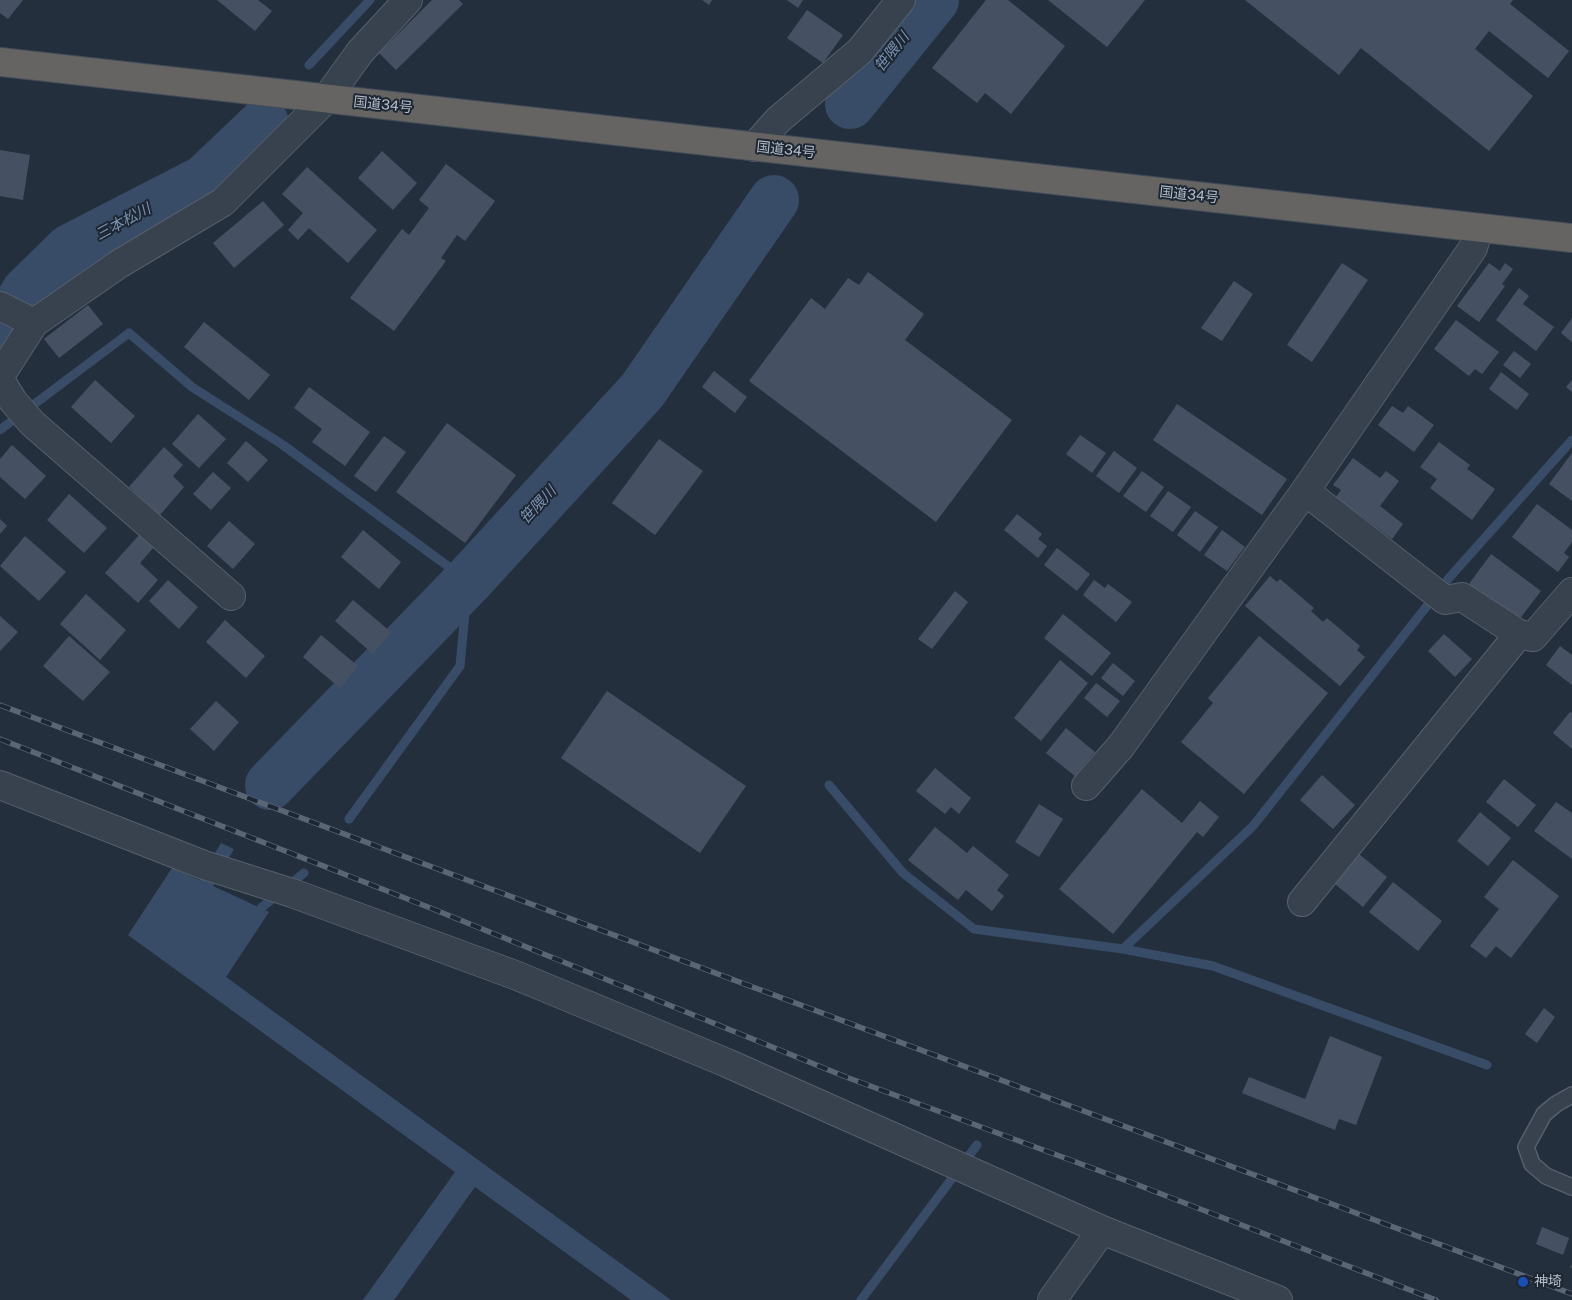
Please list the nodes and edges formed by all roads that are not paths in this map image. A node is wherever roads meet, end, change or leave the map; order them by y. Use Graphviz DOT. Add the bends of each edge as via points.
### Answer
graph roads {
  1 [pos="408,0"];
  2 [pos="901,0"];
  3 [pos="0,62"];
  4 [pos="326,99"];
  5 [pos="754,147"];
  6 [pos="1479,228"];
  7 [pos="1572,238"];
  8 [pos="0,306"];
  9 [pos="34,323"];
  10 [pos="4,386"];
  11 [pos="1305,491"];
  12 [pos="1572,592"];
  13 [pos="231,596"];
  14 [pos="1519,634"];
  15 [pos="0,785"];
  16 [pos="1086,786"];
  17 [pos="1302,902"];
  18 [pos="1572,1095"];
  19 [pos="1572,1187"];
  20 [pos="1102,1230"];
  21 [pos="1052,1300"];
  22 [pos="1278,1300"];
  1 -- 4 [label="street" via="360,52"];
  2 -- 5 [label="street" via="860,51 778,120"];
  3 -- 4 [label="highway, 国道34号"];
  4 -- 5 [label="highway, 国道34号"];
  4 -- 9 [label="street" via="223,202 119,264"];
  5 -- 6 [label="highway, 国道34号"];
  6 -- 7 [label="highway, 国道34号"];
  6 -- 11 [label="street" via="1473,248"];
  8 -- 9 [label="street"];
  9 -- 10 [label="street"];
  10 -- 13 [label="street" via="32,423"];
  11 -- 14 [label="street" via="1438,594 1462,597"];
  11 -- 16 [label="street" via="1121,746"];
  12 -- 14 [label="street" via="1532,638"];
  14 -- 17 [label="street"];
  15 -- 20 [label="street" via="215,868 515,975 727,1062"];
  18 -- 19 [label="lane" via="1544,1114 1526,1146 1532,1164 1546,1176"];
  20 -- 21 [label="street"];
  20 -- 22 [label="street"];
}
